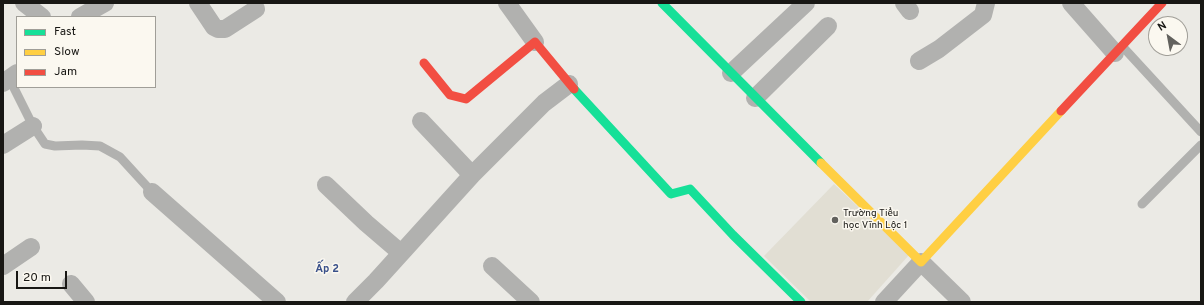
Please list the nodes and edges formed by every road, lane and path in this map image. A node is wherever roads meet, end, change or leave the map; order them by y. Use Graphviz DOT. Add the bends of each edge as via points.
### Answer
graph roads {
  1 [pos="24,3"];
  2 [pos="105,3"];
  3 [pos="198,3"];
  4 [pos="507,3"];
  5 [pos="806,3"];
  6 [pos="986,3"];
  7 [pos="1071,3"];
  8 [pos="1162,3"];
  9 [pos="670,6"];
  10 [pos="256,9"];
  11 [pos="41,16"];
  12 [pos="82,16"];
  13 [pos="828,26"];
  14 [pos="535,42"];
  15 [pos="1119,50"];
  16 [pos="919,61"];
  17 [pos="424,63"];
  18 [pos="731,73"];
  19 [pos="10,78"];
  20 [pos="568,84"];
  21 [pos="755,98"];
  22 [pos="421,121"];
  23 [pos="33,126"];
  24 [pos="1201,132"];
  25 [pos="3,145"];
  26 [pos="1201,145"];
  27 [pos="472,175"];
  28 [pos="326,185"];
  29 [pos="152,192"];
  30 [pos="1142,204"];
  31 [pos="31,247"];
  32 [pos="401,253"];
  33 [pos="921,262"];
  34 [pos="3,266"];
  35 [pos="492,266"];
  36 [pos="71,284"];
  37 [pos="86,302"];
  38 [pos="277,302"];
  39 [pos="355,302"];
  40 [pos="531,302"];
  41 [pos="801,302"];
  42 [pos="884,302"];
  43 [pos="962,302"];
  1 -- 11 [label="street"];
  2 -- 12 [label="street"];
  3 -- 10 [label="street" via="218,29 225,29"];
  4 -- 14 [label="street"];
  5 -- 18 [label="street"];
  6 -- 16 [label="street" via="982,15 939,49"];
  7 -- 15 [label="street"];
  8 -- 15 [label="street"];
  9 -- 18 [label="street"];
  13 -- 21 [label="street"];
  14 -- 17 [label="street" via="466,99 450,95"];
  14 -- 20 [label="street"];
  15 -- 24 [label="lane"];
  15 -- 33 [label="street"];
  18 -- 21 [label="street"];
  19 -- 23 [label="lane"];
  20 -- 27 [label="street" via="544,103"];
  20 -- 41 [label="street" via="671,194 690,189"];
  21 -- 33 [label="street"];
  22 -- 27 [label="street"];
  23 -- 25 [label="street"];
  23 -- 29 [label="lane" via="45,144 100,146 120,157"];
  26 -- 30 [label="lane"];
  27 -- 32 [label="street"];
  28 -- 32 [label="street"];
  29 -- 38 [label="street"];
  31 -- 34 [label="street"];
  32 -- 39 [label="street"];
  33 -- 42 [label="street"];
  33 -- 43 [label="street"];
  35 -- 40 [label="street"];
  36 -- 37 [label="street"];
}
